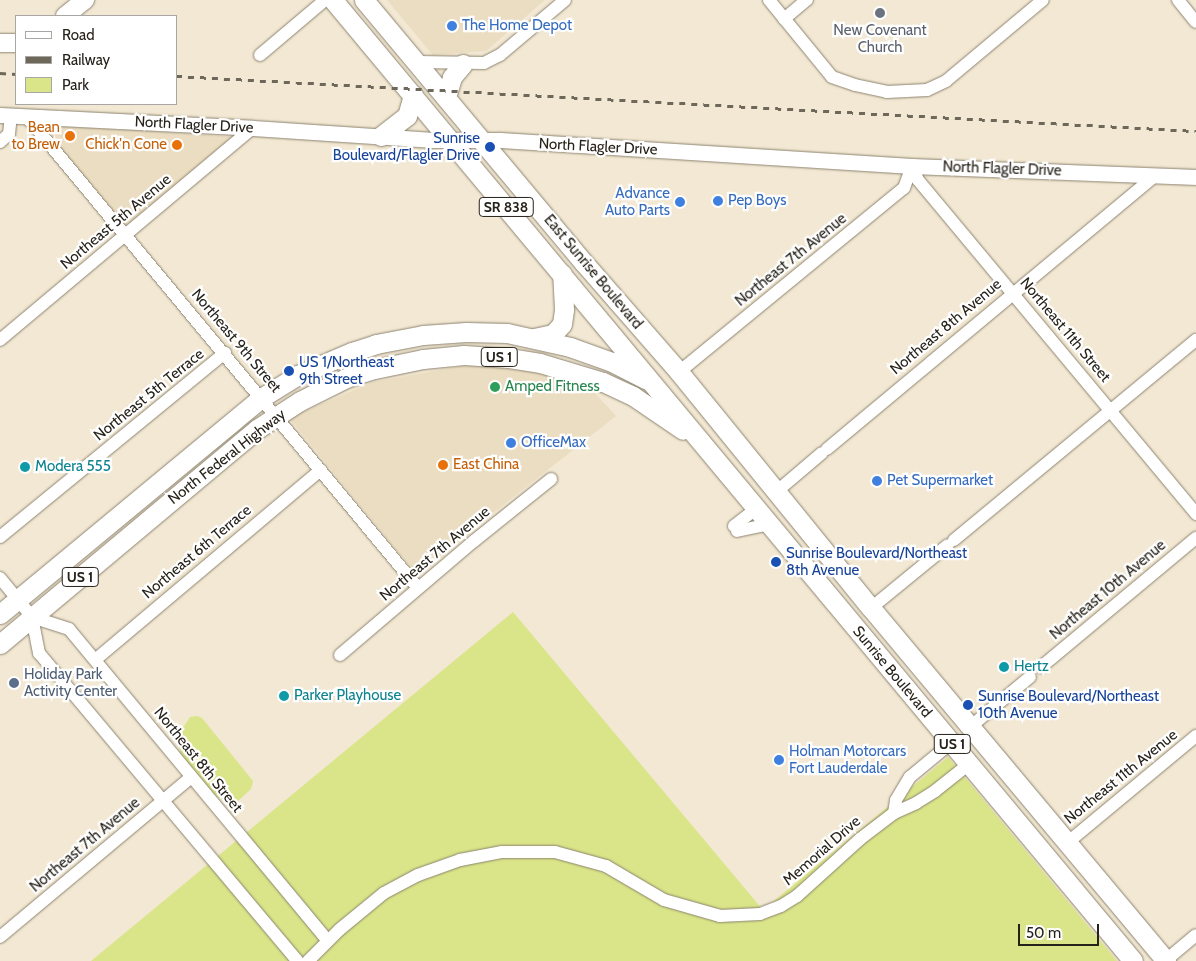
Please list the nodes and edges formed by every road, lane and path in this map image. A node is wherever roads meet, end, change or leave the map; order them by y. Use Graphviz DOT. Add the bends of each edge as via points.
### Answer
graph roads {
  1 [pos="85,0"];
  2 [pos="325,0"];
  3 [pos="334,0"];
  4 [pos="364,0"];
  5 [pos="565,0"];
  6 [pos="769,0"];
  7 [pos="807,0"];
  8 [pos="1043,0"];
  9 [pos="1178,0"];
  10 [pos="66,15"];
  11 [pos="784,19"];
  12 [pos="1196,22"];
  13 [pos="0,43"];
  14 [pos="15,43"];
  15 [pos="374,48"];
  16 [pos="260,55"];
  17 [pos="417,62"];
  18 [pos="463,64"];
  19 [pos="413,95"];
  20 [pos="446,97"];
  21 [pos="13,116"];
  22 [pos="253,128"];
  23 [pos="381,136"];
  24 [pos="450,140"];
  25 [pos="482,140"];
  26 [pos="0,142"];
  27 [pos="912,166"];
  28 [pos="1156,175"];
  29 [pos="1196,177"];
  30 [pos="126,235"];
  31 [pos="562,274"];
  32 [pos="1013,292"];
  33 [pos="532,338"];
  34 [pos="0,340"];
  35 [pos="1196,340"];
  36 [pos="225,353"];
  37 [pos="679,372"];
  38 [pos="653,383"];
  39 [pos="262,398"];
  40 [pos="1111,410"];
  41 [pos="276,416"];
  42 [pos="708,452"];
  43 [pos="744,454"];
  44 [pos="321,470"];
  45 [pos="551,479"];
  46 [pos="776,492"];
  47 [pos="757,508"];
  48 [pos="1196,514"];
  49 [pos="769,524"];
  50 [pos="0,538"];
  51 [pos="1196,538"];
  52 [pos="0,578"];
  53 [pos="418,588"];
  54 [pos="18,600"];
  55 [pos="871,608"];
  56 [pos="0,614"];
  57 [pos="32,617"];
  58 [pos="853,625"];
  59 [pos="894,636"];
  60 [pos="0,644"];
  61 [pos="340,654"];
  62 [pos="94,660"];
  63 [pos="1041,667"];
  64 [pos="1030,677"];
  65 [pos="970,727"];
  66 [pos="1196,736"];
  67 [pos="952,743"];
  68 [pos="995,756"];
  69 [pos="969,764"];
  70 [pos="190,778"];
  71 [pos="162,802"];
  72 [pos="894,813"];
  73 [pos="1067,842"];
  74 [pos="1196,935"];
  75 [pos="0,937"];
  76 [pos="328,942"];
  77 [pos="1127,954"];
  78 [pos="297,961"];
  79 [pos="308,961"];
  80 [pos="1165,961"];
  1 -- 10 [label="main road"];
  2 -- 16 [label="street"];
  3 -- 15 [label="main road, East Sunrise Boulevard / SR 838"];
  4 -- 17 [label="main road, East Sunrise Boulevard / SR 838"];
  5 -- 18 [label="street" via="500,55 484,63"];
  6 -- 11 [label="street"];
  7 -- 11 [label="street"];
  8 -- 11 [label="street" via="946,81 927,90 887,92 832,77"];
  9 -- 12 [label="street"];
  13 -- 14 [label="main road"];
  15 -- 17 [label="main road"];
  15 -- 19 [label="main road, East Sunrise Boulevard / SR 838"];
  17 -- 18 [label="street"];
  17 -- 20 [label="main road, East Sunrise Boulevard / SR 838"];
  18 -- 20 [label="main road" via="452,76"];
  19 -- 23 [label="main road" via="407,116"];
  19 -- 24 [label="main road, East Sunrise Boulevard / SR 838"];
  20 -- 25 [label="main road, East Sunrise Boulevard / SR 838"];
  21 -- 22 [label="street, North Flagler Drive"];
  21 -- 26 [label="street" via="9,134"];
  21 -- 30 [label="street, Northeast 9th Street"];
  22 -- 23 [label="street, North Flagler Drive"];
  22 -- 30 [label="street, Northeast 5th Avenue"];
  23 -- 24 [label="street, North Flagler Drive"];
  24 -- 25 [label="street, North Flagler Drive"];
  24 -- 31 [label="main road, East Sunrise Boulevard / SR 838"];
  25 -- 27 [label="street, North Flagler Drive"];
  25 -- 37 [label="main road, East Sunrise Boulevard / SR 838"];
  27 -- 28 [label="street, North Flagler Drive"];
  27 -- 32 [label="street, Northeast 11th Street" via="918,180"];
  27 -- 37 [label="street, Northeast 7th Avenue" via="904,188"];
  28 -- 29 [label="street, North Flagler Drive"];
  28 -- 32 [label="street, Northeast 8th Avenue"];
  30 -- 34 [label="street, Northeast 5th Avenue"];
  30 -- 36 [label="street, Northeast 9th Street"];
  31 -- 33 [label="main road" via="562,324 553,334"];
  31 -- 38 [label="main road, East Sunrise Boulevard / SR 838"];
  32 -- 40 [label="street, Northeast 11th Street"];
  32 -- 46 [label="street, Northeast 8th Avenue"];
  33 -- 38 [label="main road, North Federal Highway / US 1" via="589,353"];
  33 -- 39 [label="main road, North Federal Highway / US 1" via="507,333 466,332 392,341 332,359 298,375"];
  35 -- 40 [label="street"];
  36 -- 39 [label="street, Northeast 9th Street"];
  36 -- 50 [label="street, Northeast 5th Terrace"];
  37 -- 43 [label="main road, East Sunrise Boulevard / SR 838"];
  38 -- 42 [label="main road, East Sunrise Boulevard / SR 838"];
  38 -- 43 [label="main road"];
  39 -- 41 [label="street, Northeast 9th Street"];
  39 -- 54 [label="main road, North Federal Highway / US 1"];
  40 -- 48 [label="street, Northeast 11th Street"];
  40 -- 55 [label="street"];
  41 -- 42 [label="main road, North Federal Highway / US 1" via="346,378 388,366 451,356 509,358 571,370 603,382 658,412"];
  41 -- 44 [label="street, Northeast 9th Street"];
  41 -- 57 [label="main road, North Federal Highway / US 1"];
  42 -- 47 [label="main road, Sunrise Boulevard / US 1"];
  43 -- 46 [label="main road, Sunrise Boulevard / US 1"];
  44 -- 53 [label="street, Northeast 9th Street"];
  44 -- 62 [label="street, Northeast 6th Terrace"];
  45 -- 53 [label="street, Northeast 7th Avenue"];
  46 -- 55 [label="main road, Sunrise Boulevard / US 1"];
  47 -- 49 [label="main road, Sunrise Boulevard / US 1"];
  47 -- 49 [label="street" via="736,529"];
  49 -- 58 [label="main road, Sunrise Boulevard / US 1"];
  51 -- 63 [label="street, Northeast 10th Avenue"];
  52 -- 54 [label="street"];
  53 -- 61 [label="street, Northeast 7th Avenue"];
  54 -- 56 [label="main road, North Federal Highway / US 1"];
  54 -- 57 [label="street"];
  55 -- 59 [label="main road, Sunrise Boulevard / US 1"];
  57 -- 60 [label="main road, North Federal Highway / US 1"];
  57 -- 62 [label="street, Northeast 8th Street" via="69,629"];
  57 -- 71 [label="street" via="39,653"];
  58 -- 59 [label="main road" via="871,626"];
  58 -- 67 [label="main road, Sunrise Boulevard / US 1"];
  59 -- 65 [label="main road, Sunrise Boulevard / US 1"];
  62 -- 70 [label="street, Northeast 8th Street"];
  64 -- 65 [label="street"];
  65 -- 68 [label="main road, Sunrise Boulevard / US 1"];
  66 -- 73 [label="street, Northeast 11th Avenue"];
  67 -- 68 [label="main road" via="977,747"];
  67 -- 69 [label="main road, Sunrise Boulevard / US 1"];
  67 -- 72 [label="street" via="910,777 896,800"];
  68 -- 73 [label="main road, Sunrise Boulevard / US 1"];
  69 -- 72 [label="street, Memorial Drive" via="935,791"];
  69 -- 77 [label="main road, Sunrise Boulevard / US 1"];
  70 -- 71 [label="street, Northeast 7th Avenue"];
  70 -- 76 [label="street, Northeast 8th Street"];
  71 -- 75 [label="street, Northeast 7th Avenue"];
  71 -- 78 [label="street"];
  72 -- 76 [label="street, Memorial Drive" via="797,896 760,914 720,916 664,900 606,866 559,853 502,852 465,858 418,875 378,898"];
  73 -- 80 [label="main road, Sunrise Boulevard / US 1"];
  74 -- 80 [label="street"];
  76 -- 79 [label="street, Memorial Drive"];
  77 -- 80 [label="main road"];
}
